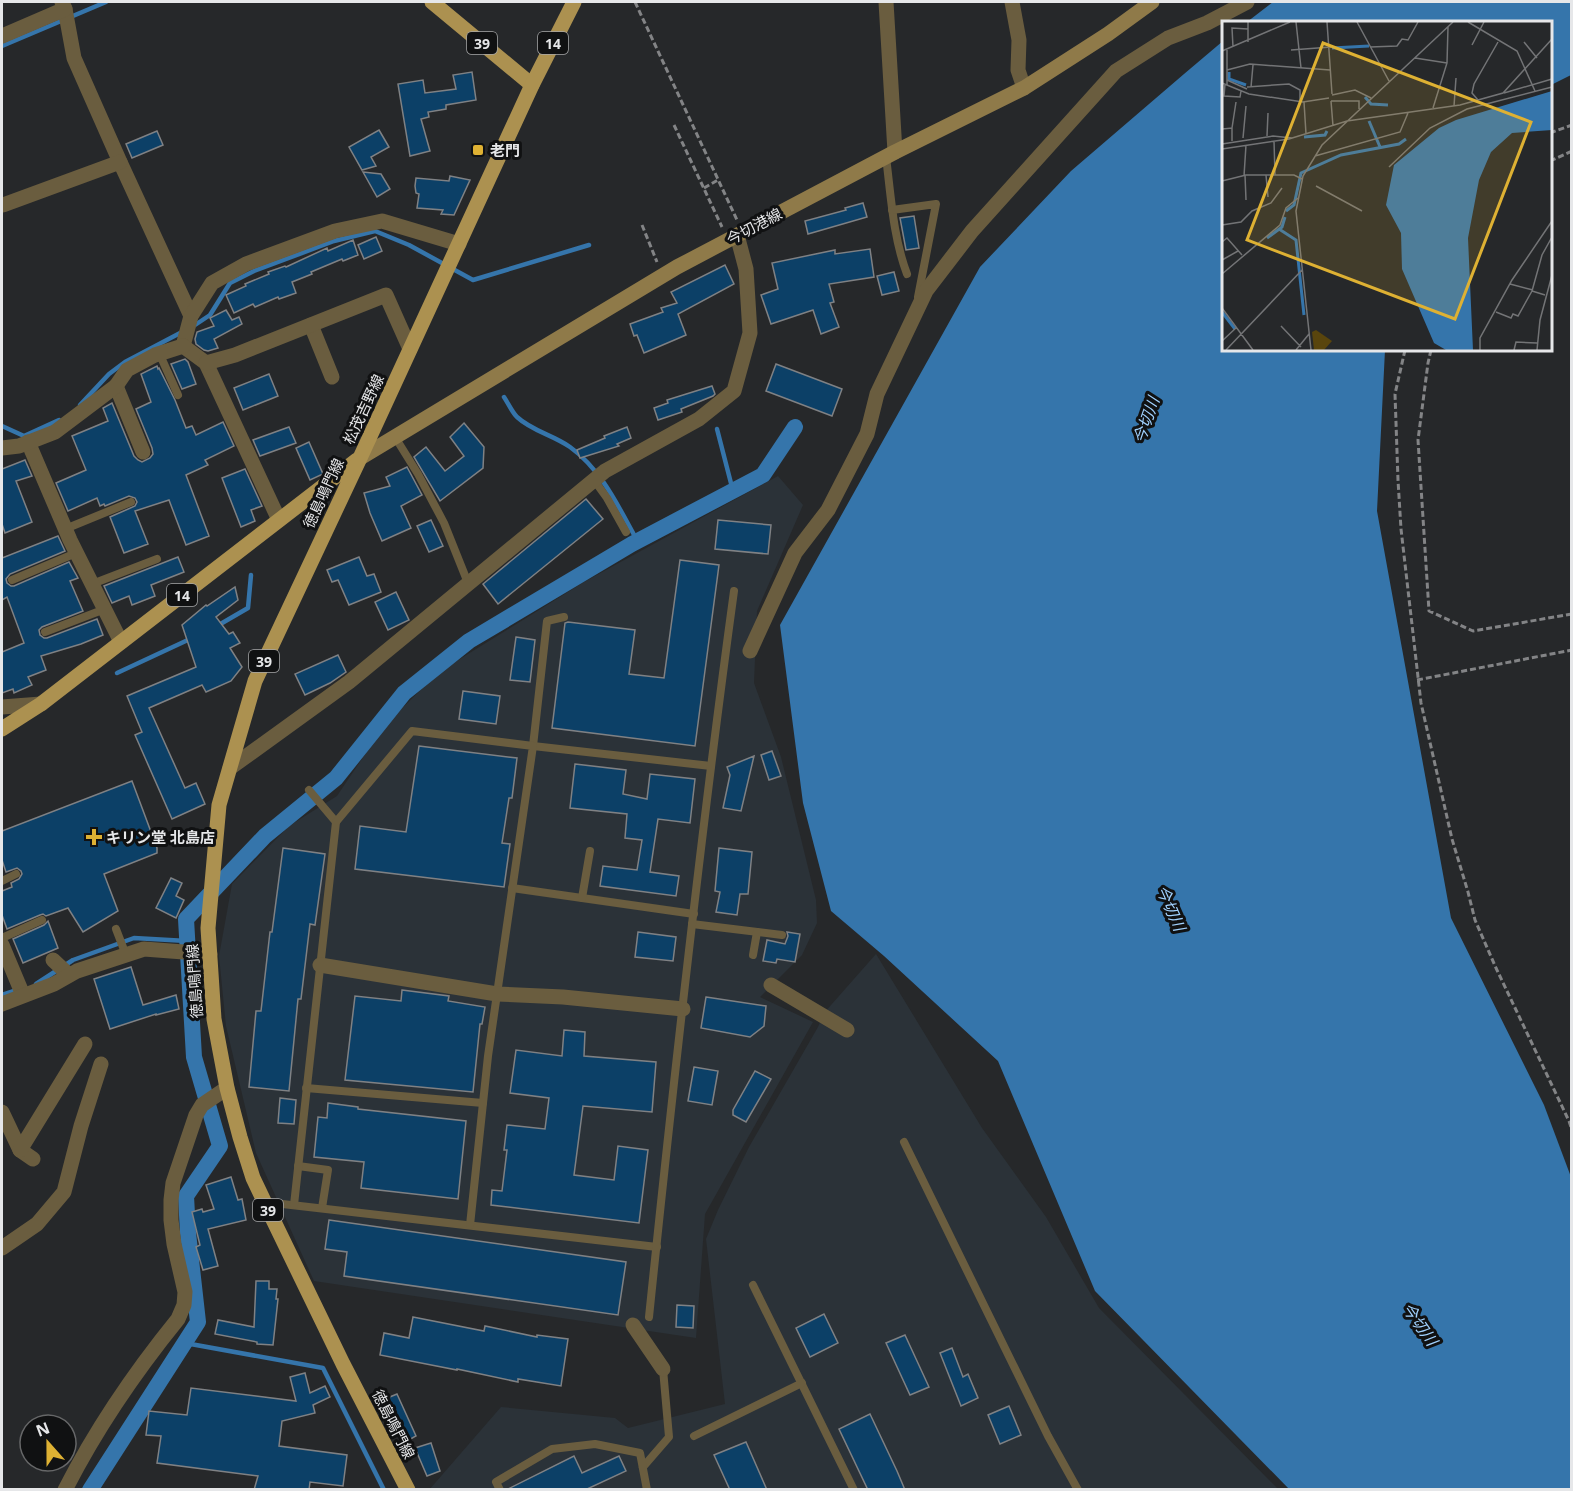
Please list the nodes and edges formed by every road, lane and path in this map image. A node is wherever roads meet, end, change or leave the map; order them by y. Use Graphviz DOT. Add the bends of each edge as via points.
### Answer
graph roads {
  1 [pos="432,2"];
  2 [pos="574,2"];
  3 [pos="635,2"];
  4 [pos="886,2"];
  5 [pos="1012,2"];
  6 [pos="1152,2"];
  7 [pos="1247,2"];
  8 [pos="63,5"];
  9 [pos="2,36"];
  10 [pos="532,86"];
  11 [pos="1024,88"];
  12 [pos="674,125"];
  13 [pos="1572,125"];
  14 [pos="1552,133"];
  15 [pos="1572,151"];
  16 [pos="891,154"];
  17 [pos="1552,161"];
  18 [pos="120,162"];
  19 [pos="718,180"];
  20 [pos="704,188"];
  21 [pos="946,201"];
  22 [pos="2,204"];
  23 [pos="936,204"];
  24 [pos="892,210"];
  25 [pos="642,225"];
  26 [pos="736,236"];
  27 [pos="459,244"];
  28 [pos="907,274"];
  29 [pos="662,276"];
  30 [pos="914,315"];
  31 [pos="191,316"];
  32 [pos="311,325"];
  33 [pos="183,346"];
  34 [pos="410,349"];
  35 [pos="1405,351"];
  36 [pos="1431,351"];
  37 [pos="160,354"];
  38 [pos="206,363"];
  39 [pos="332,377"];
  40 [pos="116,386"];
  41 [pos="178,395"];
  42 [pos="394,437"];
  43 [pos="28,442"];
  44 [pos="2,448"];
  45 [pos="143,452"];
  46 [pos="360,458"];
  47 [pos="594,480"];
  48 [pos="131,502"];
  49 [pos="279,520"];
  50 [pos="65,530"];
  51 [pos="626,532"];
  52 [pos="76,553"];
  53 [pos="157,559"];
  54 [pos="12,580"];
  55 [pos="468,583"];
  56 [pos="92,584"];
  57 [pos="734,591"];
  58 [pos="105,609"];
  59 [pos="1572,614"];
  60 [pos="564,617"];
  61 [pos="45,632"];
  62 [pos="121,642"];
  63 [pos="1572,650"];
  64 [pos="750,651"];
  65 [pos="1417,680"];
  66 [pos="42,704"];
  67 [pos="2,706"];
  68 [pos="2,729"];
  69 [pos="533,746"];
  70 [pos="711,766"];
  71 [pos="230,768"];
  72 [pos="309,790"];
  73 [pos="336,822"];
  74 [pos="590,851"];
  75 [pos="16,874"];
  76 [pos="2,881"];
  77 [pos="512,888"];
  78 [pos="582,898"];
  79 [pos="694,914"];
  80 [pos="42,920"];
  81 [pos="692,924"];
  82 [pos="116,929"];
  83 [pos="757,932"];
  84 [pos="782,935"];
  85 [pos="2,938"];
  86 [pos="2,945"];
  87 [pos="210,954"];
  88 [pos="126,955"];
  89 [pos="753,955"];
  90 [pos="53,960"];
  91 [pos="320,965"];
  92 [pos="69,975"];
  93 [pos="771,985"];
  94 [pos="497,994"];
  95 [pos="23,996"];
  96 [pos="2,1004"];
  97 [pos="683,1009"];
  98 [pos="847,1030"];
  99 [pos="85,1044"];
  100 [pos="101,1064"];
  101 [pos="227,1088"];
  102 [pos="306,1088"];
  103 [pos="483,1102"];
  104 [pos="2,1113"];
  105 [pos="1572,1130"];
  106 [pos="904,1142"];
  107 [pos="298,1166"];
  108 [pos="264,1202"];
  109 [pos="294,1205"];
  110 [pos="322,1208"];
  111 [pos="470,1225"];
  112 [pos="657,1247"];
  113 [pos="2,1248"];
  114 [pos="753,1285"];
  115 [pos="649,1317"];
  116 [pos="633,1325"];
  117 [pos="663,1369"];
  118 [pos="802,1383"];
  119 [pos="694,1436"];
  120 [pos="643,1467"];
  121 [pos="65,1490"];
  122 [pos="408,1490"];
  123 [pos="500,1490"];
  124 [pos="648,1490"];
  125 [pos="854,1490"];
  126 [pos="1078,1490"];
  1 -- 10 [label="main road, 39"];
  2 -- 10 [label="main road, 松茂吉野線 / 14"];
  3 -- 19 [label="path"];
  4 -- 16 [label="street"];
  5 -- 11 [label="street" via="1019,40 1018,70"];
  6 -- 11 [label="main road, 今切港線"];
  7 -- 30 [label="street" via="1168,38 1116,71 972,231 926,291"];
  8 -- 9 [label="street"];
  8 -- 18 [label="street" via="74,58"];
  10 -- 27 [label="main road, 松茂吉野線 / 14"];
  11 -- 16 [label="main road, 今切港線"];
  12 -- 20 [label="path"];
  13 -- 14 [label="path"];
  15 -- 17 [label="path"];
  16 -- 24 [label="lane"];
  16 -- 26 [label="main road, 今切港線"];
  18 -- 22 [label="street"];
  18 -- 31 [label="street"];
  19 -- 20 [label="path"];
  19 -- 26 [label="path"];
  20 -- 26 [label="path"];
  21 -- 23 [label="lane"];
  23 -- 24 [label="lane"];
  23 -- 30 [label="lane"];
  24 -- 28 [label="lane"];
  25 -- 29 [label="path"];
  26 -- 29 [label="main road, 今切港線"];
  26 -- 47 [label="street" via="746,269 750,333 734,391 699,419"];
  27 -- 31 [label="street" via="382,221 335,231 246,264 212,283"];
  27 -- 34 [label="main road, 松茂吉野線 / 14"];
  29 -- 42 [label="main road, 今切港線"];
  30 -- 64 [label="street" via="877,394 867,434 828,510 795,553"];
  31 -- 33 [label="street"];
  32 -- 34 [label="street" via="386,296"];
  32 -- 38 [label="street"];
  32 -- 39 [label="street"];
  33 -- 37 [label="street"];
  33 -- 38 [label="street"];
  34 -- 46 [label="main road, 松茂吉野線 / 14"];
  35 -- 65 [label="path" via="1395,394 1396,437"];
  36 -- 59 [label="path" via="1418,440 1429,611 1473,631"];
  37 -- 40 [label="street" via="127,370"];
  37 -- 41 [label="lane"];
  38 -- 49 [label="street"];
  40 -- 43 [label="street" via="55,432"];
  40 -- 45 [label="street"];
  42 -- 46 [label="main road, 今切港線"];
  42 -- 55 [label="lane" via="444,522"];
  43 -- 44 [label="street"];
  43 -- 50 [label="street"];
  46 -- 49 [label="main road, 松茂吉野線 / 14"];
  46 -- 71 [label="main road, 徳島鳴門線 / 39" via="255,681"];
  47 -- 51 [label="lane"];
  47 -- 55 [label="street"];
  48 -- 50 [label="lane"];
  49 -- 62 [label="main road, 松茂吉野線 / 14"];
  50 -- 52 [label="street"];
  52 -- 54 [label="lane"];
  52 -- 56 [label="street"];
  53 -- 56 [label="lane"];
  55 -- 71 [label="street" via="350,682"];
  56 -- 58 [label="street"];
  57 -- 70 [label="lane"];
  58 -- 61 [label="lane"];
  58 -- 62 [label="street"];
  60 -- 69 [label="lane" via="547,621"];
  62 -- 66 [label="main road, 松茂吉野線 / 14"];
  63 -- 65 [label="path"];
  65 -- 105 [label="path" via="1436,774 1475,920"];
  66 -- 67 [label="street"];
  66 -- 68 [label="main road, 松茂吉野線 / 14"];
  69 -- 70 [label="lane"];
  69 -- 73 [label="lane" via="412,731"];
  69 -- 77 [label="lane"];
  70 -- 79 [label="lane"];
  71 -- 87 [label="main road, 徳島鳴門線 / 39" via="219,805 208,928"];
  72 -- 73 [label="lane"];
  73 -- 91 [label="lane"];
  74 -- 78 [label="lane"];
  75 -- 76 [label="lane"];
  77 -- 78 [label="lane"];
  77 -- 94 [label="lane"];
  78 -- 79 [label="lane"];
  79 -- 81 [label="lane"];
  80 -- 85 [label="lane"];
  81 -- 83 [label="lane"];
  81 -- 97 [label="lane"];
  82 -- 88 [label="lane"];
  83 -- 84 [label="lane"];
  83 -- 89 [label="lane"];
  86 -- 95 [label="street"];
  87 -- 88 [label="street" via="144,949"];
  87 -- 101 [label="main road, 徳島鳴門線 / 39" via="214,1019"];
  88 -- 92 [label="street"];
  90 -- 92 [label="street"];
  91 -- 94 [label="street"];
  91 -- 102 [label="lane"];
  92 -- 95 [label="street"];
  93 -- 98 [label="street"];
  94 -- 97 [label="street"];
  94 -- 103 [label="lane"];
  95 -- 96 [label="street"];
  97 -- 112 [label="lane"];
  99 -- 104 [label="street" via="27,1154"];
  100 -- 113 [label="street" via="64,1192 38,1224"];
  101 -- 108 [label="main road, 徳島鳴門線 / 39" via="243,1148"];
  101 -- 121 [label="street" via="202,1105 196,1114 173,1183 171,1220 184,1292 182,1311 100,1426"];
  102 -- 103 [label="lane"];
  102 -- 107 [label="lane"];
  103 -- 111 [label="lane"];
  106 -- 126 [label="lane"];
  107 -- 109 [label="lane"];
  107 -- 110 [label="lane" via="328,1170"];
  108 -- 109 [label="lane"];
  108 -- 122 [label="main road, 徳島鳴門線 / 39"];
  109 -- 110 [label="lane"];
  110 -- 111 [label="lane"];
  111 -- 112 [label="lane"];
  112 -- 115 [label="lane"];
  114 -- 118 [label="lane"];
  116 -- 117 [label="street"];
  117 -- 120 [label="lane" via="669,1437"];
  118 -- 119 [label="lane"];
  118 -- 125 [label="lane"];
  120 -- 123 [label="lane" via="640,1453 595,1444 552,1449 496,1482"];
  120 -- 124 [label="lane"];
}
